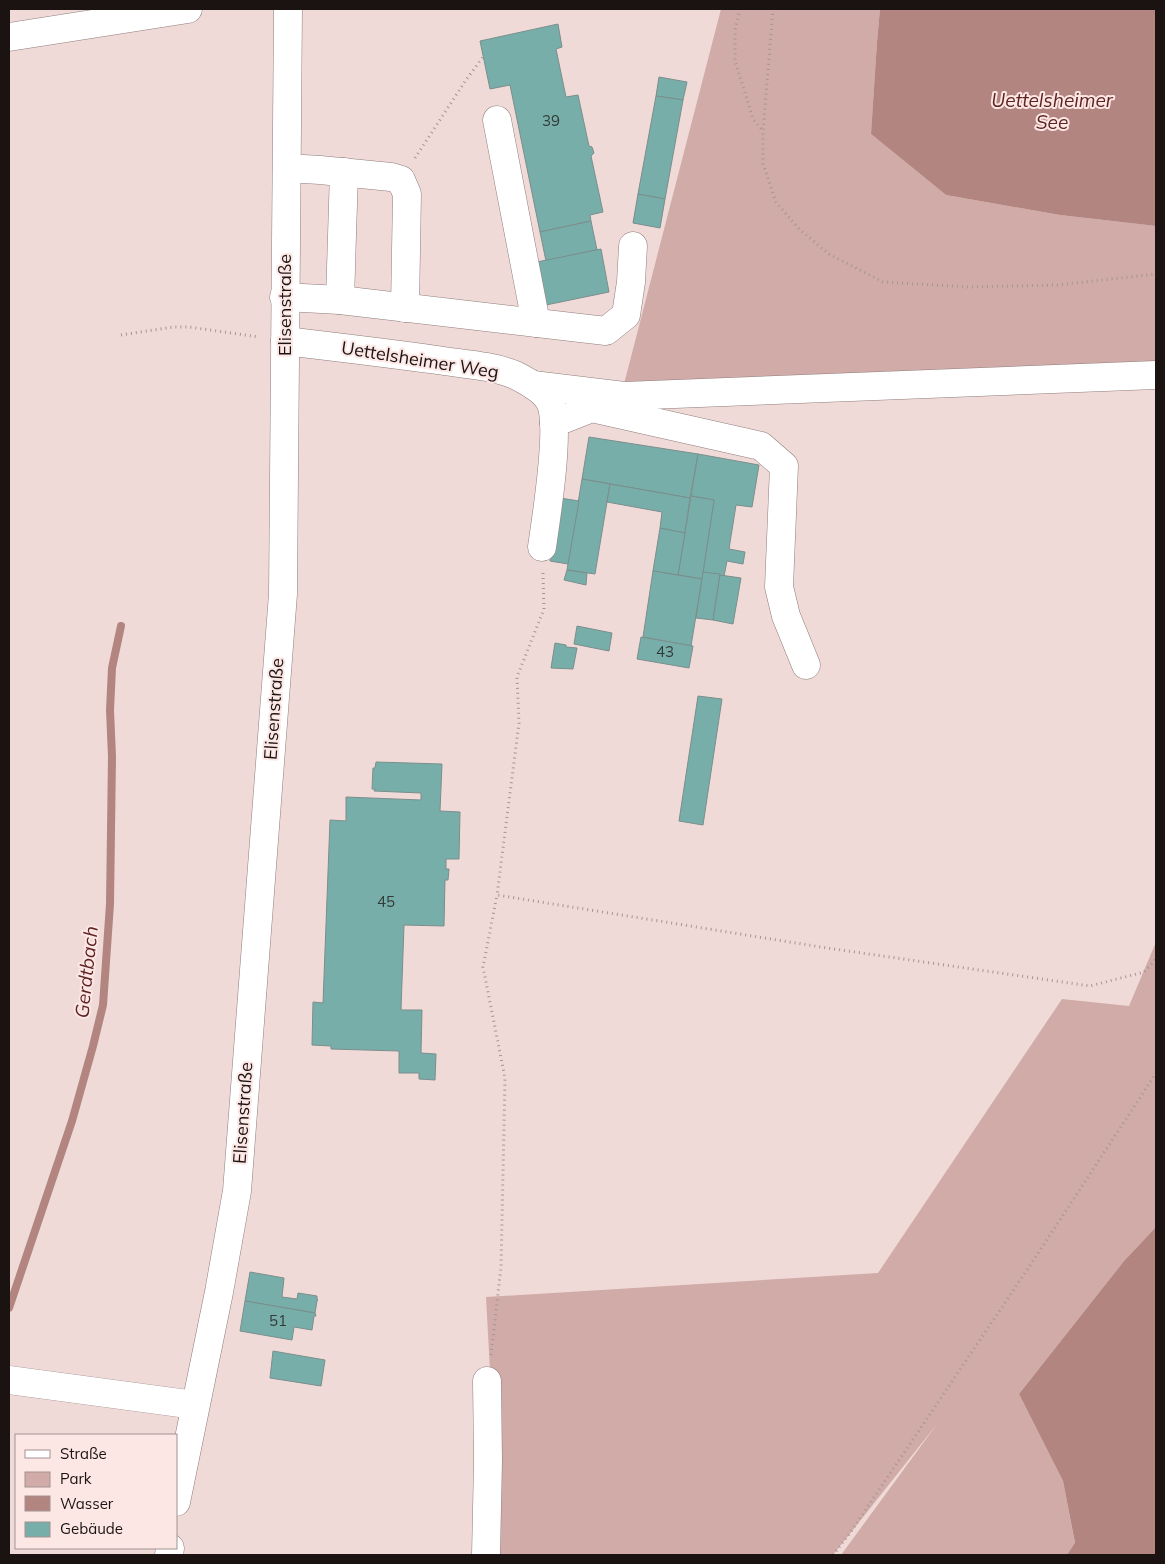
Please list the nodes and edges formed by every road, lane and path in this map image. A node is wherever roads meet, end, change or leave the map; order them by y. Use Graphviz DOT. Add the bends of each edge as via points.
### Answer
graph roads {
  1 [pos="188,9"];
  2 [pos="288,9"];
  3 [pos="740,9"];
  4 [pos="773,9"];
  5 [pos="9,37"];
  6 [pos="483,57"];
  7 [pos="497,120"];
  8 [pos="763,132"];
  9 [pos="287,168"];
  10 [pos="344,172"];
  11 [pos="401,180"];
  12 [pos="632,246"];
  13 [pos="1156,274"];
  14 [pos="284,297"];
  15 [pos="340,300"];
  16 [pos="405,308"];
  17 [pos="536,323"];
  18 [pos="121,335"];
  19 [pos="285,341"];
  20 [pos="1156,376"];
  21 [pos="533,385"];
  22 [pos="554,423"];
  23 [pos="542,547"];
  24 [pos="806,665"];
  25 [pos="497,895"];
  26 [pos="1156,959"];
  27 [pos="1156,1073"];
  28 [pos="9,1380"];
  29 [pos="488,1381"];
  30 [pos="195,1405"];
  31 [pos="178,1492"];
  32 [pos="486,1555"];
  33 [pos="833,1555"];
  1 -- 5 [label="street"];
  2 -- 9 [label="street, Elisenstraße"];
  3 -- 8 [label="path" via="735,30 735,61 753,119"];
  4 -- 8 [label="path"];
  6 -- 11 [label="path"];
  7 -- 17 [label="street"];
  8 -- 13 [label="path" via="763,164 776,202 800,230 829,254 883,282 970,287 1057,285"];
  9 -- 10 [label="street"];
  9 -- 14 [label="street, Elisenstraße"];
  10 -- 11 [label="street"];
  10 -- 15 [label="street"];
  11 -- 16 [label="street" via="407,194"];
  12 -- 17 [label="street" via="626,315 606,331"];
  14 -- 15 [label="street"];
  14 -- 19 [label="street, Elisenstraße"];
  15 -- 16 [label="street"];
  16 -- 17 [label="street"];
  18 -- 19 [label="path" via="189,327"];
  19 -- 21 [label="street, Uettelsheimer Weg" via="489,368"];
  19 -- 30 [label="street, Elisenstraße" via="283,594 237,1191"];
  20 -- 21 [label="street" via="624,396"];
  21 -- 22 [label="street, Uettelsheimer Weg" via="549,400"];
  22 -- 23 [label="street, Uettelsheimer Weg"];
  22 -- 24 [label="street" via="592,408 762,446 784,466 779,587 786,616"];
  23 -- 25 [label="path" via="544,609 517,677 519,724"];
  25 -- 26 [label="path" via="1090,986 1144,972"];
  25 -- 29 [label="path" via="483,967 505,1078 501,1266"];
  27 -- 33 [label="path"];
  28 -- 30 [label="street"];
  29 -- 32 [label="street"];
  30 -- 31 [label="street, Elisenstraße"];
}
